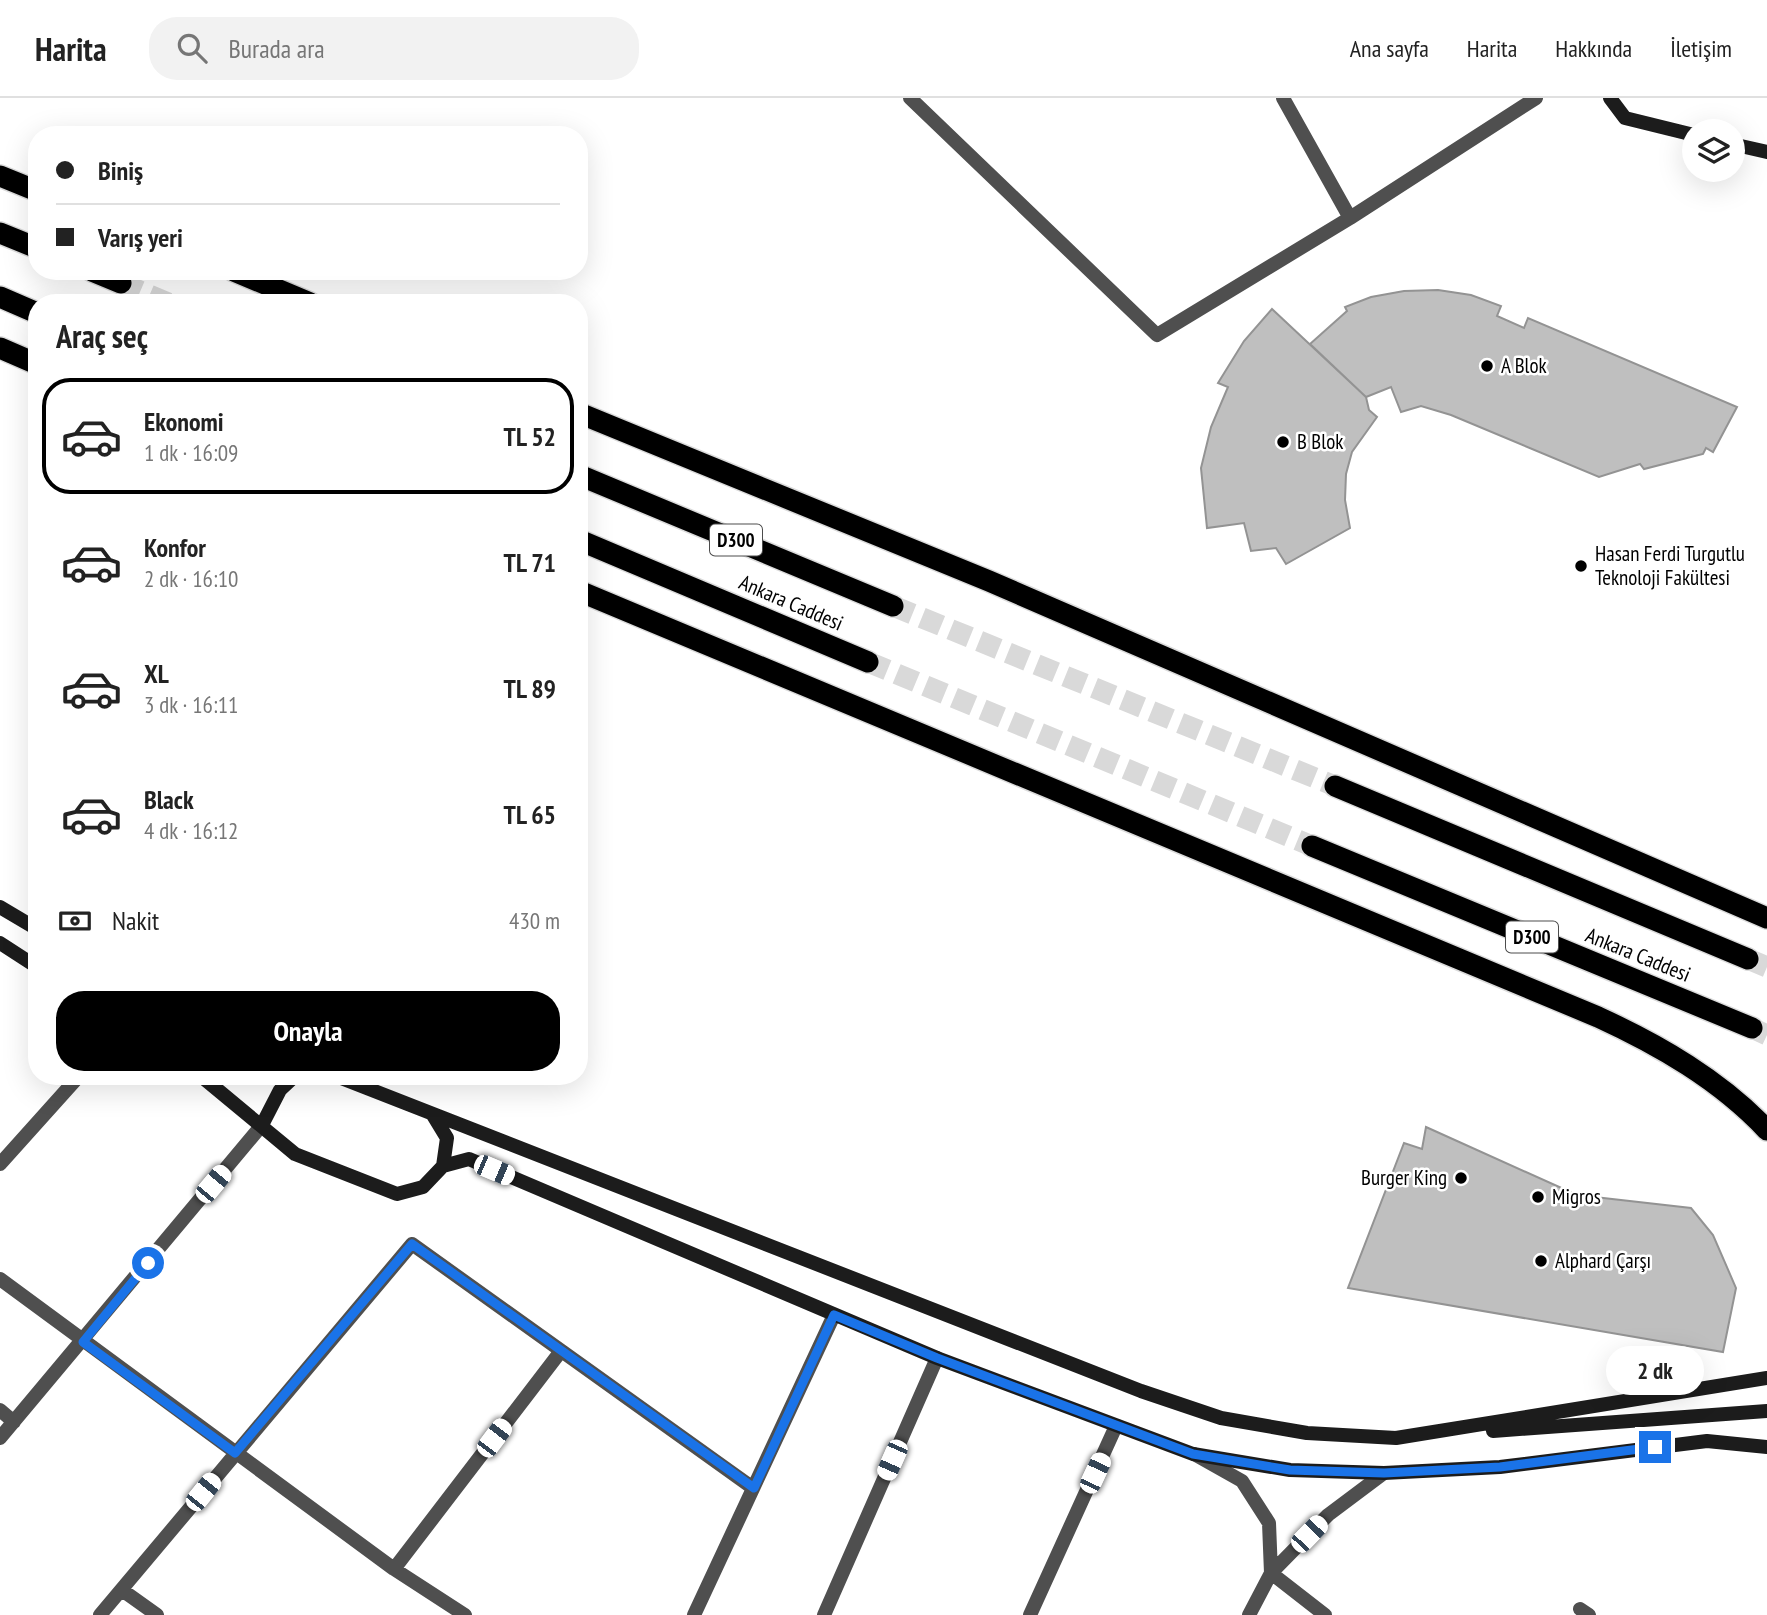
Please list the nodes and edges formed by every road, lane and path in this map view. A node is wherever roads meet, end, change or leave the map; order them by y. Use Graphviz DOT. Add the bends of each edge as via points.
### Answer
graph roads {
  1 [pos="910,98"];
  2 [pos="1283,98"];
  3 [pos="1536,98"];
  4 [pos="1611,98"];
  5 [pos="1682,132"];
  6 [pos="1745,147"];
  7 [pos="1767,152"];
  8 [pos="0,176"];
  9 [pos="28,187"];
  10 [pos="1350,218"];
  11 [pos="0,233"];
  12 [pos="28,244"];
  13 [pos="114,280"];
  14 [pos="255,280"];
  15 [pos="121,283"];
  16 [pos="289,294"];
  17 [pos="0,297"];
  18 [pos="28,309"];
  19 [pos="0,348"];
  20 [pos="28,360"];
  21 [pos="588,417"];
  22 [pos="588,479"];
  23 [pos="588,544"];
  24 [pos="588,594"];
  25 [pos="893,606"];
  26 [pos="868,662"];
  27 [pos="1335,786"];
  28 [pos="1312,846"];
  29 [pos="0,907"];
  30 [pos="1767,918"];
  31 [pos="28,924"];
  32 [pos="0,943"];
  33 [pos="1748,959"];
  34 [pos="28,961"];
  35 [pos="1752,1028"];
  36 [pos="71,1085"];
  37 [pos="212,1085"];
  38 [pos="285,1085"];
  39 [pos="358,1085"];
  40 [pos="433,1115"];
  41 [pos="262,1125"];
  42 [pos="1767,1130"];
  43 [pos="0,1164"];
  44 [pos="443,1166"];
  45 [pos="0,1279"];
  46 [pos="834,1315"];
  47 [pos="83,1342"];
  48 [pos="561,1351"];
  49 [pos="937,1358"];
  50 [pos="1767,1378"];
  51 [pos="0,1410"];
  52 [pos="1767,1411"];
  53 [pos="14,1422"];
  54 [pos="1116,1426"];
  55 [pos="0,1438"];
  56 [pos="1396,1438"];
  57 [pos="1767,1447"];
  58 [pos="235,1453"];
  59 [pos="1193,1454"];
  60 [pos="1384,1473"];
  61 [pos="754,1488"];
  62 [pos="394,1569"];
  63 [pos="1271,1573"];
  64 [pos="122,1590"];
  65 [pos="100,1615"];
  66 [pos="157,1615"];
  67 [pos="465,1615"];
  68 [pos="694,1615"];
  69 [pos="824,1615"];
  70 [pos="1030,1615"];
  71 [pos="1249,1615"];
  72 [pos="1325,1615"];
  1 -- 10 [label="street" via="1157,335"];
  2 -- 10 [label="street"];
  3 -- 10 [label="street"];
  4 -- 5 [label="main road" via="1625,118"];
  6 -- 7 [label="main road"];
  8 -- 9 [label="highway"];
  11 -- 12 [label="highway"];
  13 -- 15 [label="highway"];
  14 -- 16 [label="highway"];
  17 -- 18 [label="highway"];
  19 -- 20 [label="highway"];
  21 -- 30 [label="highway" via="989,581"];
  22 -- 25 [label="highway, Ankara Caddesi / D300"];
  23 -- 26 [label="highway, Ankara Caddesi"];
  24 -- 42 [label="highway" via="1643,1037 1706,1077"];
  27 -- 33 [label="highway, Ankara Caddesi"];
  28 -- 35 [label="highway, Ankara Caddesi / D300"];
  29 -- 31 [label="main road"];
  32 -- 34 [label="main road"];
  36 -- 43 [label="street"];
  37 -- 41 [label="main road"];
  38 -- 41 [label="main road"];
  39 -- 40 [label="main road"];
  40 -- 44 [label="main road" via="447,1138"];
  40 -- 56 [label="main road" via="1140,1391 1222,1418 1307,1433"];
  41 -- 44 [label="main road" via="295,1154 397,1194 423,1187"];
  41 -- 47 [label="street"];
  44 -- 46 [label="main road" via="469,1159"];
  45 -- 47 [label="street"];
  46 -- 49 [label="main road"];
  46 -- 61 [label="street"];
  47 -- 53 [label="street"];
  47 -- 58 [label="street"];
  48 -- 58 [label="street" via="412,1244"];
  48 -- 61 [label="street"];
  48 -- 62 [label="street"];
  49 -- 54 [label="main road"];
  49 -- 69 [label="street"];
  50 -- 56 [label="main road"];
  51 -- 53 [label="street"];
  52 -- 56 [label="main road"];
  53 -- 55 [label="street"];
  54 -- 59 [label="main road"];
  54 -- 70 [label="street"];
  57 -- 60 [label="main road" via="1707,1441 1500,1467"];
  58 -- 62 [label="street"];
  58 -- 64 [label="street"];
  59 -- 60 [label="main road" via="1290,1470"];
  59 -- 63 [label="street" via="1242,1482 1269,1523"];
  60 -- 63 [label="street" via="1328,1515"];
  61 -- 68 [label="street"];
  62 -- 67 [label="street"];
  63 -- 71 [label="street"];
  63 -- 72 [label="street"];
  64 -- 65 [label="street"];
  64 -- 66 [label="street"];
}
